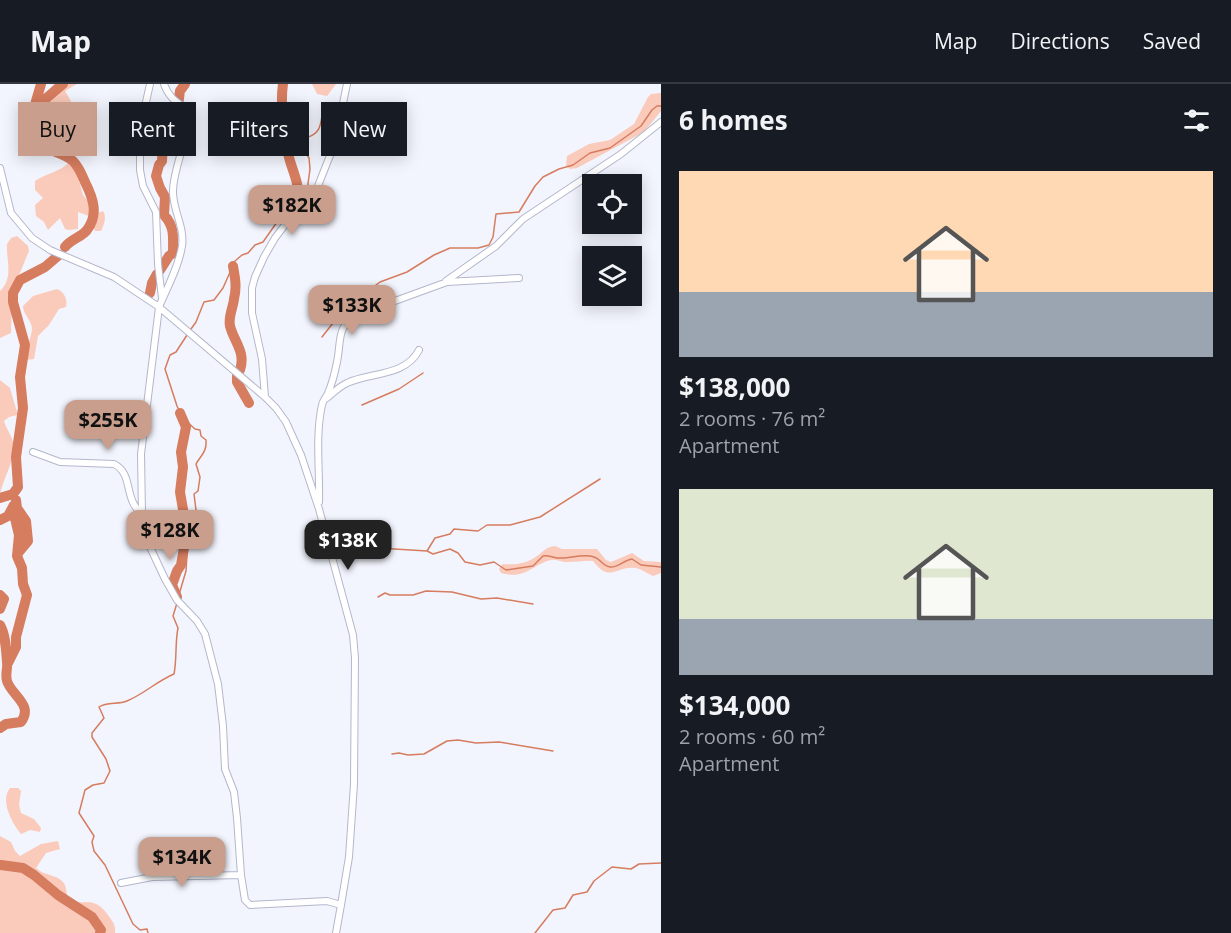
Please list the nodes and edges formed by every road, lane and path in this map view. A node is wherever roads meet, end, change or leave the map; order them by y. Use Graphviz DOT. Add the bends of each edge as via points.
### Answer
graph roads {
  1 [pos="150,84"];
  2 [pos="164,84"];
  3 [pos="347,84"];
  4 [pos="661,122"];
  5 [pos="0,168"];
  6 [pos="519,278"];
  7 [pos="441,285"];
  8 [pos="163,298"];
  9 [pos="159,307"];
  10 [pos="419,350"];
  11 [pos="265,397"];
  12 [pos="322,402"];
  13 [pos="33,452"];
  14 [pos="319,509"];
  15 [pos="142,514"];
  16 [pos="241,875"];
  17 [pos="121,883"];
  18 [pos="341,905"];
  19 [pos="336,933"];
  1 -- 8 [label="street" via="140,129 140,170 156,213"];
  2 -- 8 [label="street" via="167,92 185,108 188,118 172,193 182,243"];
  3 -- 11 [label="street" via="331,153 316,191 275,238 252,288"];
  4 -- 7 [label="street" via="621,154 523,219 489,251"];
  5 -- 9 [label="street" via="11,213 32,238 114,277"];
  6 -- 7 [label="street"];
  7 -- 12 [label="street" via="362,313 344,325 340,330 337,363"];
  8 -- 9 [label="street"];
  9 -- 11 [label="street"];
  9 -- 15 [label="street" via="141,454"];
  10 -- 12 [label="street" via="415,358 400,367 347,383"];
  11 -- 14 [label="street" via="286,422"];
  12 -- 14 [label="street" via="318,435"];
  13 -- 15 [label="street" via="60,462 121,467 133,506"];
  14 -- 18 [label="street" via="353,635 355,658 352,826"];
  15 -- 16 [label="street" via="150,547 165,579 205,634 218,684 225,769 234,792"];
  16 -- 17 [label="street" via="152,877"];
  16 -- 18 [label="street" via="245,900 250,905 327,901"];
  18 -- 19 [label="street"];
}
